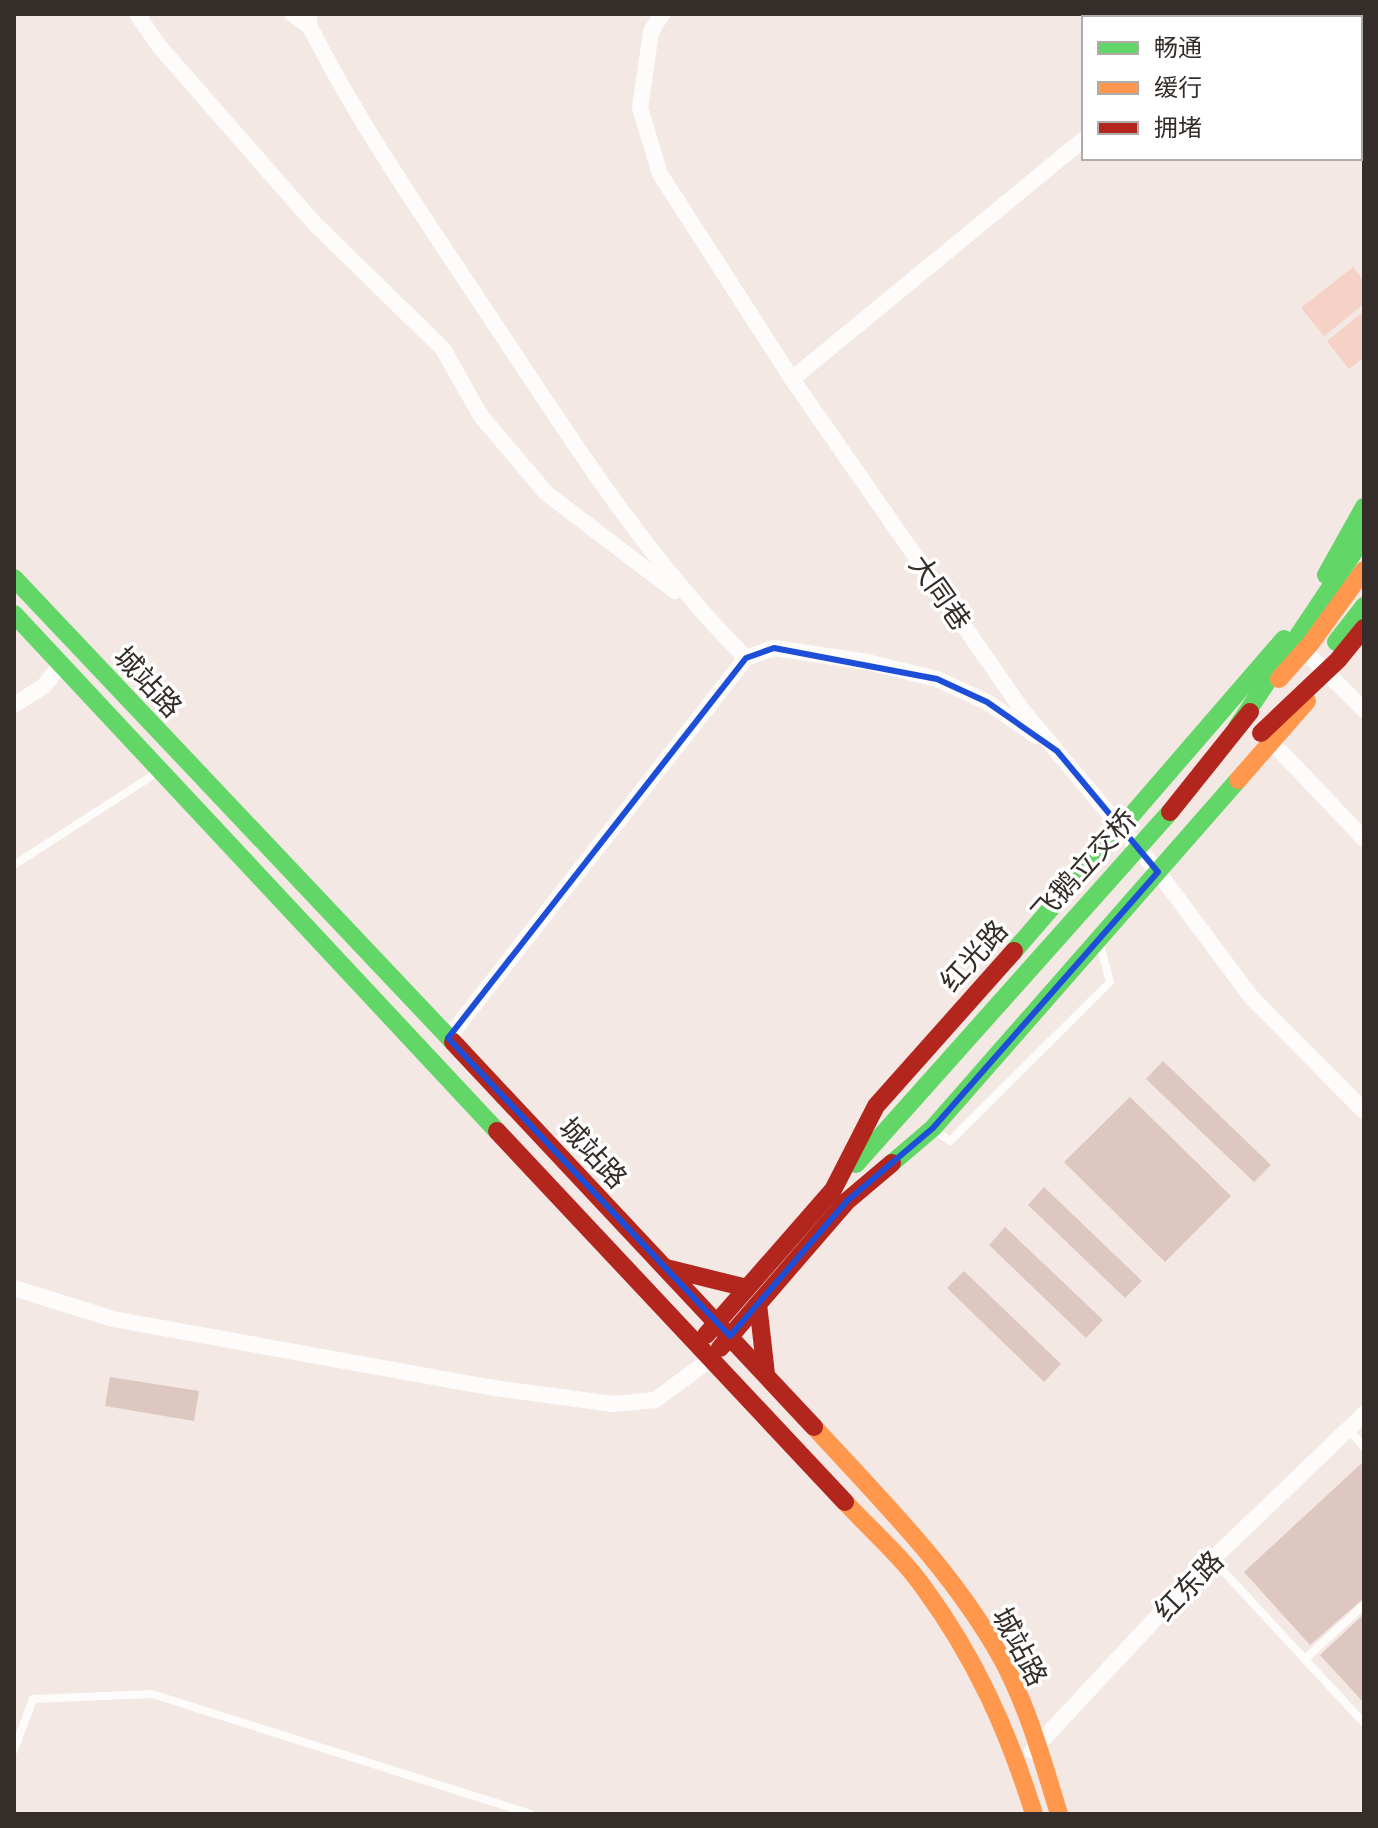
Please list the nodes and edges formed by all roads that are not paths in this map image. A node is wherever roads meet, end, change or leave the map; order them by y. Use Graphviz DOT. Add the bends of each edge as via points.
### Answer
graph roads {
  1 [pos="137,14"];
  2 [pos="292,14"];
  3 [pos="662,14"];
  4 [pos="309,21"];
  5 [pos="1082,141"];
  6 [pos="792,379"];
  7 [pos="1364,507"];
  8 [pos="1364,537"];
  9 [pos="1364,570"];
  10 [pos="14,578"];
  11 [pos="1364,606"];
  12 [pos="696,607"];
  13 [pos="14,614"];
  14 [pos="1303,616"];
  15 [pos="1364,629"];
  16 [pos="1288,634"];
  17 [pos="746,658"];
  18 [pos="61,664"];
  19 [pos="1329,675"];
  20 [pos="1233,700"];
  21 [pos="14,705"];
  22 [pos="1364,710"];
  23 [pos="1237,727"];
  24 [pos="1267,738"];
  25 [pos="1057,751"];
  26 [pos="160,770"];
  27 [pos="1122,828"];
  28 [pos="1364,839"];
  29 [pos="14,865"];
  30 [pos="1158,872"];
  31 [pos="1099,940"];
  32 [pos="993,1019"];
  33 [pos="448,1038"];
  34 [pos="1364,1111"];
  35 [pos="933,1128"];
  36 [pos="840,1195"];
  37 [pos="666,1268"];
  38 [pos="14,1288"];
  39 [pos="747,1288"];
  40 [pos="758,1304"];
  41 [pos="717,1322"];
  42 [pos="730,1336"];
  43 [pos="697,1345"];
  44 [pos="711,1359"];
  45 [pos="766,1374"];
  46 [pos="1364,1414"];
  47 [pos="1348,1429"];
  48 [pos="1364,1447"];
  49 [pos="1212,1559"];
  50 [pos="1364,1605"];
  51 [pos="1305,1659"];
  52 [pos="1364,1723"];
  53 [pos="1039,1747"];
  54 [pos="14,1750"];
  55 [pos="1017,1759"];
  56 [pos="531,1814"];
  57 [pos="1034,1814"];
  58 [pos="1059,1814"];
  1 -- 12 [label="street" via="314,223 443,349 481,416 535,482"];
  2 -- 4 [label="street"];
  3 -- 6 [label="street, 大同巷" via="651,32 640,108 660,174"];
  4 -- 12 [label="street" via="349,104 619,511"];
  5 -- 6 [label="street"];
  6 -- 25 [label="street, 大同巷" via="1023,711"];
  7 -- 14 [label="main road"];
  8 -- 14 [label="main road, 红光路"];
  8 -- 23 [label="main road"];
  9 -- 23 [label="main road, 飞鹅立交桥" via="1311,643"];
  10 -- 33 [label="main road, 城站路"];
  11 -- 24 [label="main road, 飞鹅立交桥"];
  12 -- 17 [label="street"];
  13 -- 18 [label="main road, 城站路"];
  14 -- 16 [label="main road, 红光路"];
  15 -- 19 [label="main road, 红光路"];
  15 -- 24 [label="main road"];
  16 -- 19 [label="street"];
  16 -- 20 [label="main road, 红光路"];
  17 -- 25 [label="street" via="774,648 937,679 987,702"];
  17 -- 33 [label="street"];
  18 -- 21 [label="street" via="44,686"];
  18 -- 26 [label="main road, 城站路"];
  19 -- 22 [label="street"];
  19 -- 24 [label="main road, 红光路"];
  20 -- 24 [label="street"];
  20 -- 27 [label="main road, 红光路"];
  23 -- 32 [label="main road, 飞鹅立交桥"];
  24 -- 28 [label="street"];
  24 -- 30 [label="main road, 红光路"];
  24 -- 32 [label="main road, 飞鹅立交桥"];
  25 -- 27 [label="street, 大同巷"];
  26 -- 29 [label="lane"];
  26 -- 43 [label="main road, 城站路"];
  27 -- 30 [label="street, 大同巷"];
  27 -- 36 [label="main road, 红光路" via="876,1106"];
  30 -- 31 [label="main road, 红光路"];
  30 -- 34 [label="street, 大同巷" via="1252,998"];
  31 -- 35 [label="main road, 红光路"];
  31 -- 35 [label="lane" via="1110,982 950,1141"];
  32 -- 36 [label="main road, 飞鹅立交桥"];
  33 -- 37 [label="main road, 城站路"];
  35 -- 36 [label="main road, 红光路"];
  36 -- 39 [label="main road, 红光路"];
  36 -- 40 [label="main road, 红光路"];
  37 -- 39 [label="main road"];
  37 -- 41 [label="main road, 城站路"];
  38 -- 44 [label="street" via="113,1319 488,1387 613,1404 655,1400"];
  39 -- 41 [label="main road, 红光路"];
  40 -- 42 [label="main road, 红光路"];
  40 -- 45 [label="main road"];
  41 -- 42 [label="main road, 城站路"];
  41 -- 43 [label="main road, 红光路"];
  42 -- 44 [label="main road, 红光路"];
  42 -- 45 [label="main road, 城站路"];
  43 -- 44 [label="main road, 城站路"];
  44 -- 55 [label="main road, 城站路" via="923,1586 982,1676"];
  45 -- 53 [label="main road, 城站路" via="941,1567 1002,1660"];
  46 -- 47 [label="street, 红东路"];
  47 -- 48 [label="lane"];
  47 -- 49 [label="street, 红东路"];
  49 -- 51 [label="lane"];
  49 -- 53 [label="street, 红东路"];
  50 -- 51 [label="lane"];
  51 -- 52 [label="lane"];
  53 -- 55 [label="street, 红东路"];
  53 -- 58 [label="main road, 城站路"];
  54 -- 56 [label="lane" via="33,1699 152,1694"];
  55 -- 57 [label="main road, 城站路"];
}
